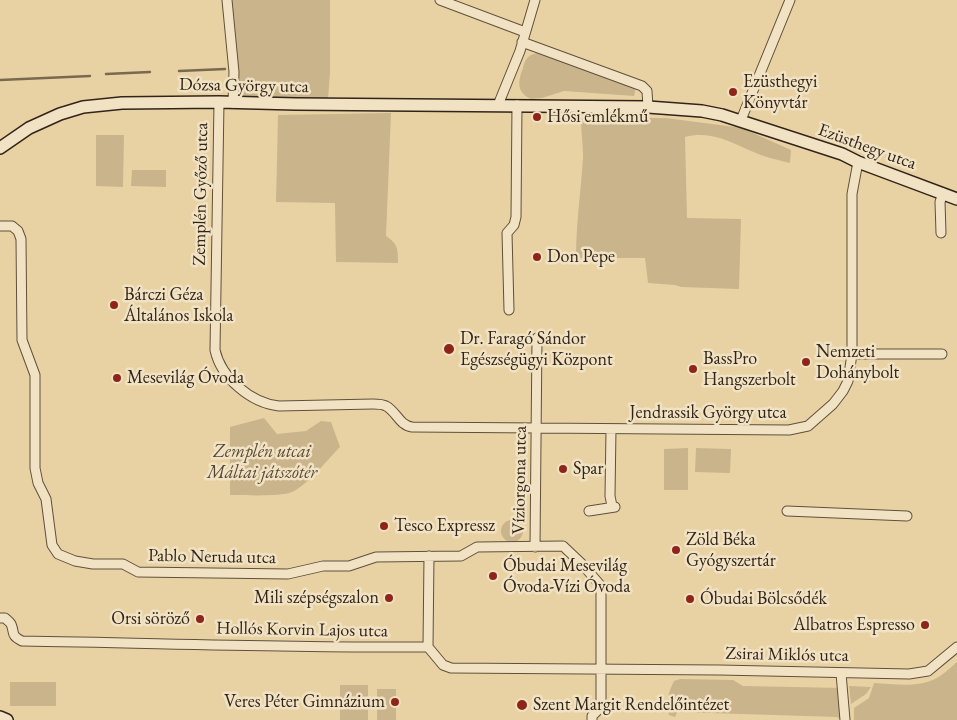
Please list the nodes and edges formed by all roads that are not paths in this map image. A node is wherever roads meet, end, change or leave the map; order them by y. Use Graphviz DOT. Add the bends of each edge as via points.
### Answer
graph roads {
  1 [pos="227,0"];
  2 [pos="440,0"];
  3 [pos="535,0"];
  4 [pos="790,0"];
  5 [pos="525,32"];
  6 [pos="522,42"];
  7 [pos="219,102"];
  8 [pos="233,103"];
  9 [pos="498,105"];
  10 [pos="517,105"];
  11 [pos="648,107"];
  12 [pos="741,120"];
  13 [pos="0,148"];
  14 [pos="858,162"];
  15 [pos="943,193"];
  16 [pos="957,199"];
  17 [pos="0,226"];
  18 [pos="941,233"];
  19 [pos="509,310"];
  20 [pos="537,338"];
  21 [pos="852,354"];
  22 [pos="942,354"];
  23 [pos="537,428"];
  24 [pos="611,429"];
  25 [pos="589,511"];
  26 [pos="787,511"];
  27 [pos="907,516"];
  28 [pos="535,547"];
  29 [pos="429,556"];
  30 [pos="0,618"];
  31 [pos="428,647"];
  32 [pos="957,648"];
  33 [pos="604,669"];
  34 [pos="841,673"];
  35 [pos="0,717"];
  36 [pos="7,720"];
  37 [pos="592,720"];
  38 [pos="845,720"];
  1 -- 8 [label="street" via="234,72"];
  2 -- 5 [label="street"];
  3 -- 5 [label="street"];
  4 -- 12 [label="street"];
  5 -- 6 [label="street"];
  6 -- 9 [label="street"];
  6 -- 11 [label="street" via="642,86 647,91"];
  7 -- 8 [label="street, Dózsa György utca"];
  7 -- 13 [label="street, Dózsa György utca" via="122,103 74,109 37,124"];
  7 -- 23 [label="street, Zemplén Győző utca" via="215,350 229,376 250,396 270,405 373,404 387,407 408,427"];
  8 -- 9 [label="street, Dózsa György utca"];
  9 -- 10 [label="street, Ezüsthegy utca"];
  10 -- 11 [label="street, Ezüsthegy utca"];
  10 -- 19 [label="street" via="516,217 507,233"];
  11 -- 12 [label="street, Ezüsthegy utca" via="702,111"];
  12 -- 14 [label="street, Ezüsthegy utca"];
  14 -- 15 [label="street, Ezüsthegy utca"];
  14 -- 21 [label="street, Jendrassik György utca" via="852,194"];
  15 -- 16 [label="street, Ezüsthegy utca"];
  15 -- 18 [label="street" via="940,202"];
  17 -- 29 [label="street, Pablo Neruda utca" via="12,226 21,238 22,340 35,375 35,468 46,498 52,545 58,554 84,563 123,564 138,572 288,574 323,566 349,566 376,557"];
  20 -- 23 [label="street, Víziorgona utca"];
  21 -- 22 [label="street"];
  21 -- 24 [label="street, Jendrassik György utca" via="844,391 803,428"];
  23 -- 24 [label="street, Jendrassik György utca"];
  23 -- 28 [label="street, Víziorgona utca"];
  24 -- 25 [label="street" via="610,496 615,507"];
  26 -- 27 [label="street"];
  28 -- 29 [label="street, Pablo Neruda utca" via="477,547 461,556"];
  28 -- 33 [label="street, Víziorgona utca" via="563,546 601,586"];
  29 -- 31 [label="street"];
  30 -- 31 [label="street, Hollós Korvin Lajos utca" via="11,624 12,633 22,641"];
  31 -- 33 [label="street" via="443,665 451,668"];
  32 -- 34 [label="street, Zsirai Miklós utca" via="932,669 919,673"];
  33 -- 34 [label="street, Zsirai Miklós utca"];
  33 -- 37 [label="street, Víziorgona utca" via="601,707"];
  34 -- 38 [label="street"];
  35 -- 36 [label="street"];
}
